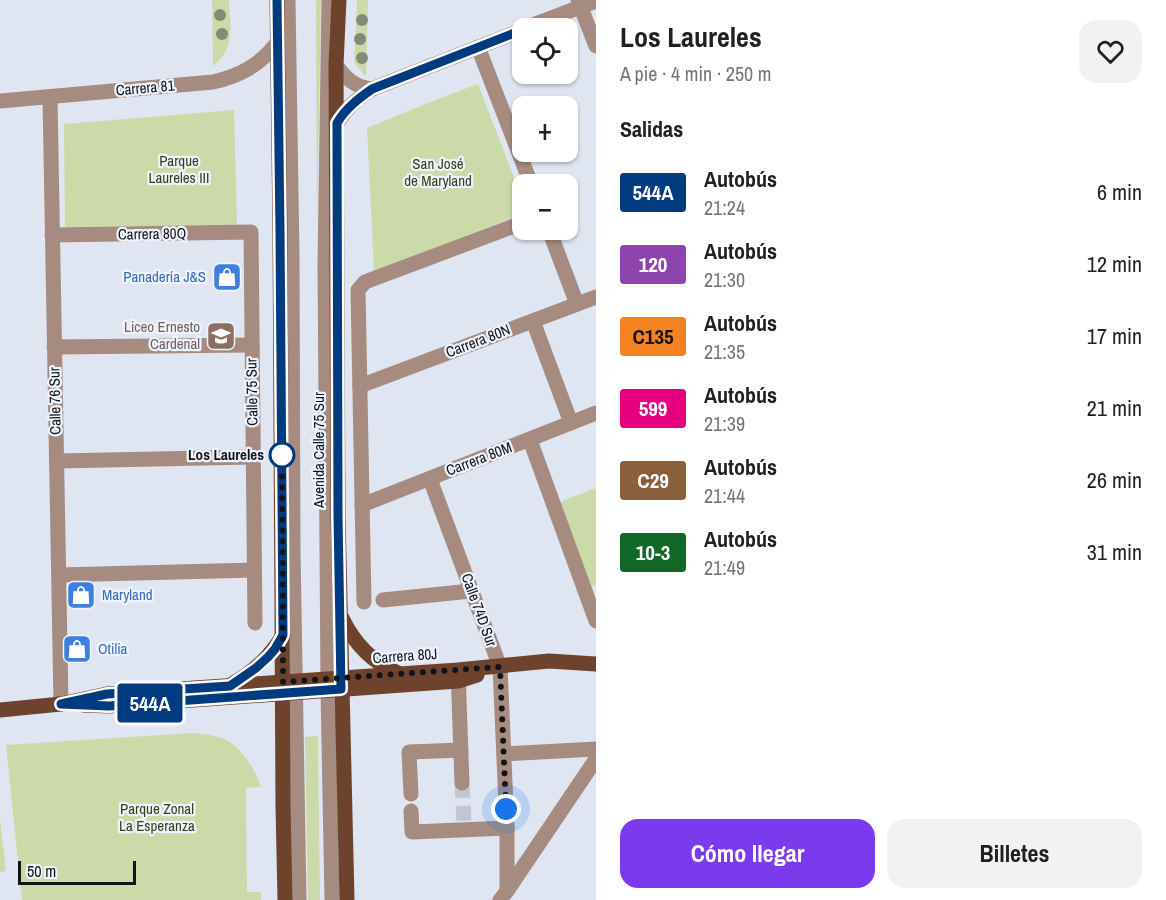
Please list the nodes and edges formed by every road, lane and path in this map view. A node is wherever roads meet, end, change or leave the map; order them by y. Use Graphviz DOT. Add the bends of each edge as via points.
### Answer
graph roads {
  1 [pos="277,0"];
  2 [pos="288,0"];
  3 [pos="329,0"];
  4 [pos="339,0"];
  5 [pos="596,1"];
  6 [pos="580,3"];
  7 [pos="548,18"];
  8 [pos="512,34"];
  9 [pos="278,44"];
  10 [pos="596,46"];
  11 [pos="478,47"];
  12 [pos="336,65"];
  13 [pos="372,89"];
  14 [pos="50,98"];
  15 [pos="0,101"];
  16 [pos="337,123"];
  17 [pos="527,174"];
  18 [pos="512,227"];
  19 [pos="251,232"];
  20 [pos="52,235"];
  21 [pos="553,240"];
  22 [pos="596,297"];
  23 [pos="577,304"];
  24 [pos="533,321"];
  25 [pos="252,345"];
  26 [pos="54,347"];
  27 [pos="360,386"];
  28 [pos="596,414"];
  29 [pos="571,423"];
  30 [pos="530,440"];
  31 [pos="253,457"];
  32 [pos="57,461"];
  33 [pos="430,479"];
  34 [pos="362,505"];
  35 [pos="254,570"];
  36 [pos="59,575"];
  37 [pos="471,591"];
  38 [pos="591,594"];
  39 [pos="384,600"];
  40 [pos="364,602"];
  41 [pos="340,612"];
  42 [pos="596,621"];
  43 [pos="255,623"];
  44 [pos="283,635"];
  45 [pos="596,664"];
  46 [pos="500,667"];
  47 [pos="401,674"];
  48 [pos="458,676"];
  49 [pos="335,684"];
  50 [pos="230,686"];
  51 [pos="289,688"];
  52 [pos="61,704"];
  53 [pos="0,710"];
  54 [pos="596,749"];
  55 [pos="461,750"];
  56 [pos="504,753"];
  57 [pos="596,759"];
  58 [pos="462,783"];
  59 [pos="411,794"];
  60 [pos="411,811"];
  61 [pos="507,828"];
  62 [pos="504,896"];
  63 [pos="285,900"];
  64 [pos="299,900"];
  65 [pos="332,900"];
  66 [pos="346,900"];
  1 -- 9 [label="main road"];
  2 -- 51 [label="street" via="293,550"];
  3 -- 49 [label="street" via="325,263"];
  4 -- 12 [label="main road, Avenida Calle 75 Sur"];
  5 -- 6 [label="street"];
  6 -- 7 [label="street"];
  6 -- 10 [label="street"];
  8 -- 11 [label="street"];
  9 -- 14 [label="street, Carrera 81" via="250,69 227,79"];
  9 -- 44 [label="main road"];
  11 -- 13 [label="street"];
  11 -- 17 [label="street"];
  12 -- 13 [label="street" via="349,81"];
  12 -- 16 [label="main road, Avenida Calle 75 Sur"];
  13 -- 16 [label="street" via="353,103"];
  14 -- 15 [label="street, Carrera 81"];
  14 -- 20 [label="street, Calle 76 Sur"];
  16 -- 41 [label="main road, Avenida Calle 75 Sur"];
  18 -- 27 [label="street" via="360,287"];
  19 -- 20 [label="street, Carrera 80Q"];
  19 -- 25 [label="street, Calle 75 Sur"];
  20 -- 26 [label="street, Calle 76 Sur"];
  21 -- 23 [label="street"];
  22 -- 23 [label="street, Carrera 80N"];
  23 -- 24 [label="street, Carrera 80N"];
  24 -- 27 [label="street, Carrera 80N"];
  24 -- 29 [label="street"];
  25 -- 26 [label="street"];
  25 -- 31 [label="street, Calle 75 Sur"];
  26 -- 32 [label="street, Calle 76 Sur"];
  27 -- 34 [label="street"];
  28 -- 29 [label="street, Carrera 80M"];
  29 -- 30 [label="street, Carrera 80M"];
  30 -- 33 [label="street, Carrera 80M"];
  30 -- 38 [label="street"];
  31 -- 32 [label="street"];
  31 -- 35 [label="street, Calle 75 Sur"];
  32 -- 36 [label="street, Calle 76 Sur"];
  33 -- 34 [label="street, Carrera 80M"];
  33 -- 37 [label="street, Calle 74D Sur"];
  34 -- 40 [label="street"];
  35 -- 36 [label="street"];
  35 -- 43 [label="street, Calle 75 Sur"];
  36 -- 52 [label="street, Calle 76 Sur"];
  37 -- 39 [label="street"];
  37 -- 46 [label="street, Calle 74D Sur"];
  38 -- 42 [label="street"];
  41 -- 47 [label="main road" via="359,647 381,665"];
  41 -- 49 [label="main road, Avenida Calle 75 Sur"];
  44 -- 50 [label="main road" via="268,657"];
  44 -- 51 [label="main road"];
  45 -- 46 [label="main road, Carrera 80J" via="549,661"];
  46 -- 48 [label="main road, Carrera 80J"];
  46 -- 56 [label="street, Calle 74D Sur"];
  47 -- 48 [label="main road, Carrera 80J"];
  47 -- 49 [label="main road, Carrera 80J"];
  48 -- 49 [label="main road, Carrera 80J"];
  48 -- 55 [label="street"];
  49 -- 51 [label="main road, Carrera 80J"];
  49 -- 65 [label="street"];
  49 -- 66 [label="main road, Avenida Calle 75 Sur"];
  50 -- 51 [label="main road, Carrera 80J"];
  50 -- 52 [label="main road, Carrera 80J" via="107,694"];
  51 -- 52 [label="main road, Carrera 80J" via="109,706"];
  51 -- 63 [label="main road" via="283,806"];
  51 -- 64 [label="street"];
  52 -- 53 [label="main road, Carrera 80J"];
  54 -- 56 [label="street"];
  55 -- 58 [label="street"];
  55 -- 59 [label="street" via="409,752"];
  56 -- 61 [label="street, Calle 74D Sur"];
  57 -- 62 [label="street"];
  60 -- 61 [label="street" via="412,832"];
  61 -- 62 [label="street, Calle 74D Sur"];
}
